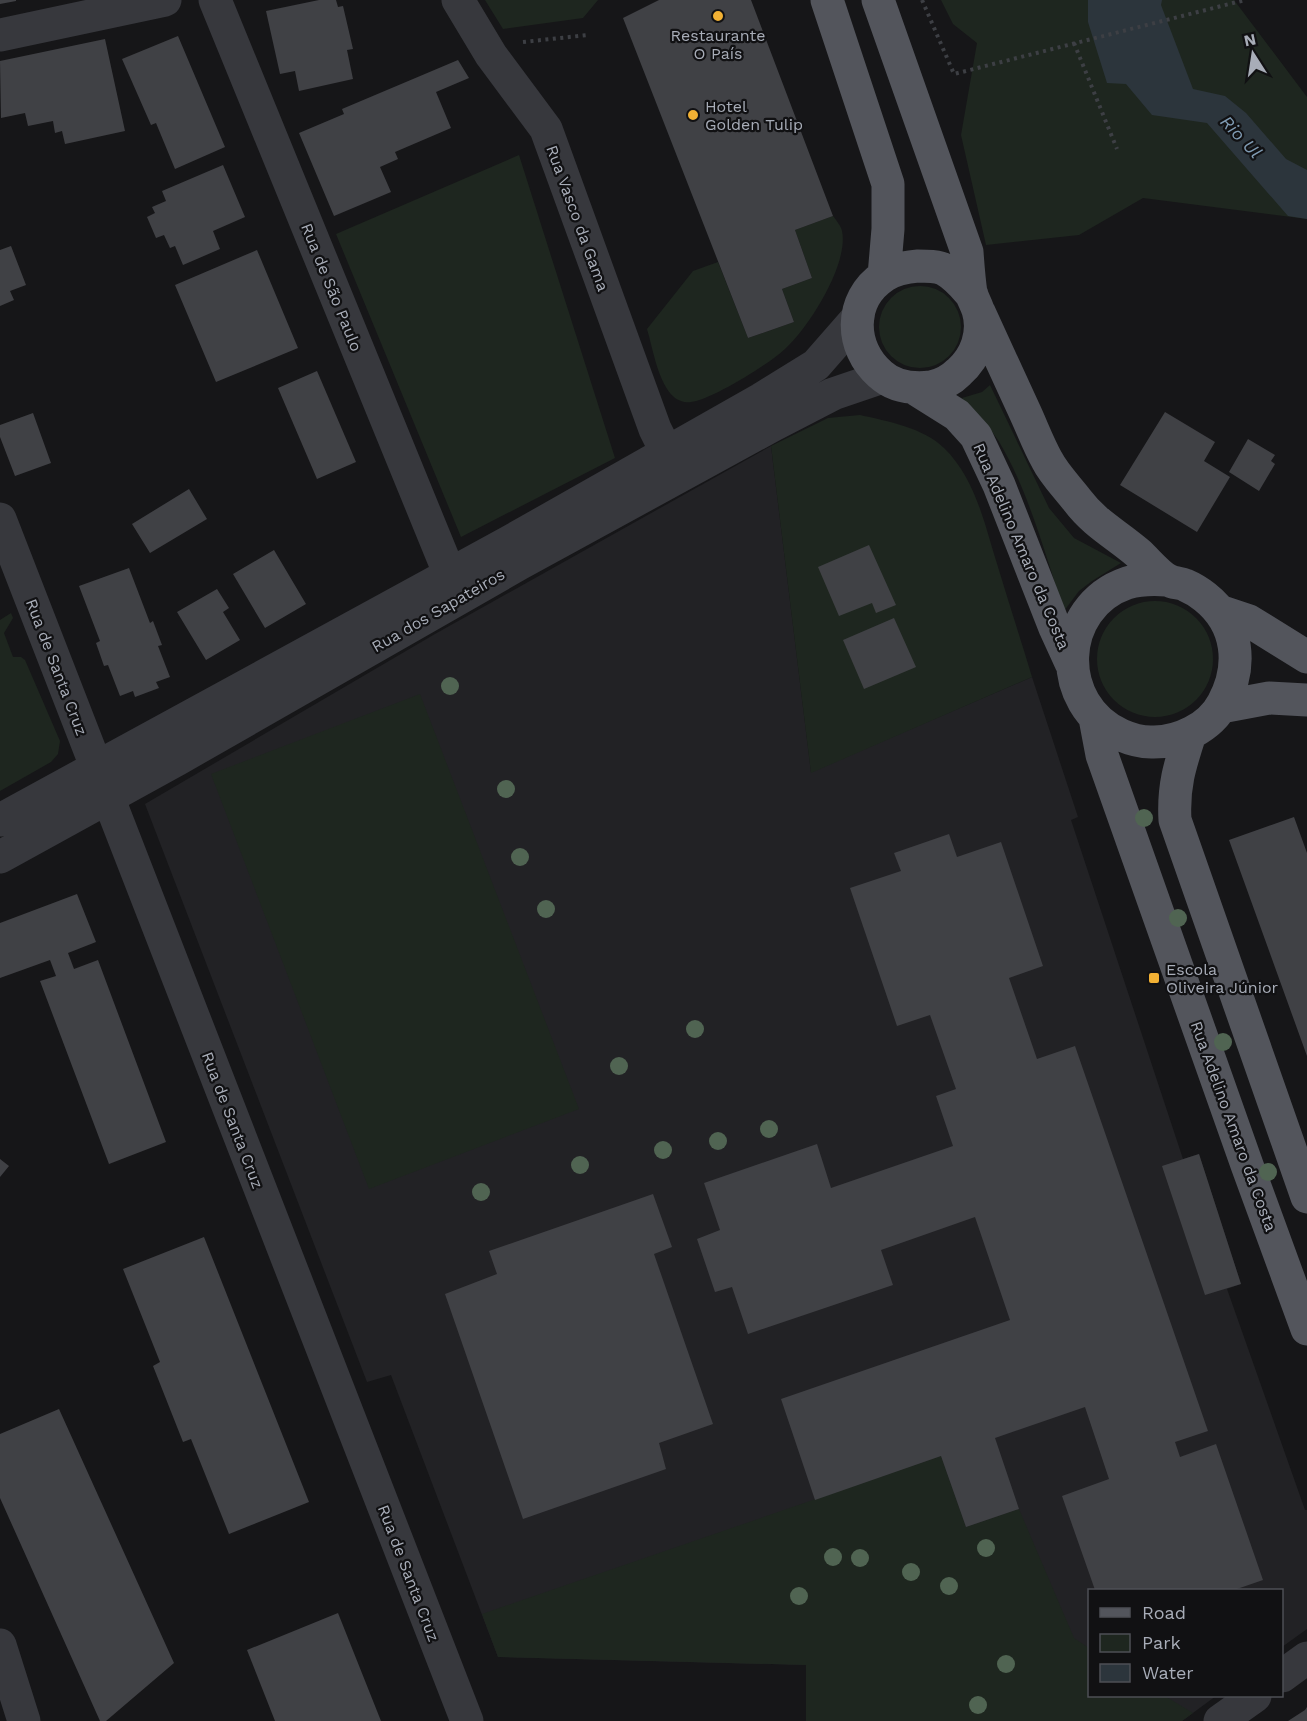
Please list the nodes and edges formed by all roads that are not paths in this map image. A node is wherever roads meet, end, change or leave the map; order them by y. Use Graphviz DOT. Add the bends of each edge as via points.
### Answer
graph roads {
  1 [pos="165,0"];
  2 [pos="215,0"];
  3 [pos="458,0"];
  4 [pos="827,0"];
  5 [pos="878,0"];
  6 [pos="0,35"];
  7 [pos="884,276"];
  8 [pos="975,303"];
  9 [pos="858,317"];
  10 [pos="883,377"];
  11 [pos="914,388"];
  12 [pos="667,453"];
  13 [pos="0,519"];
  14 [pos="450,575"];
  15 [pos="1167,580"];
  16 [pos="1219,611"];
  17 [pos="1307,657"];
  18 [pos="1071,663"];
  19 [pos="1307,700"];
  20 [pos="1221,707"];
  21 [pos="1095,718"];
  22 [pos="1190,734"];
  23 [pos="96,767"];
  24 [pos="108,798"];
  25 [pos="0,820"];
  26 [pos="0,857"];
  27 [pos="1307,1197"];
  28 [pos="1307,1329"];
  29 [pos="0,1646"];
  30 [pos="1307,1658"];
  31 [pos="1283,1675"];
  32 [pos="1252,1697"];
  33 [pos="24,1721"];
  34 [pos="467,1721"];
  35 [pos="1220,1721"];
  1 -- 6 [label="street"];
  2 -- 14 [label="street, Rua de São Paulo"];
  3 -- 12 [label="street, Rua Vasco da Gama" via="490,55 546,129"];
  4 -- 7 [label="main road" via="888,184"];
  5 -- 8 [label="main road, Rua Adelino Amaro da Costa" via="967,252"];
  7 -- 8 [label="main road, Rua Adelino Amaro da Costa" via="904,267 943,269 958,279"];
  7 -- 9 [label="main road, Rua Adelino Amaro da Costa" via="862,301"];
  8 -- 11 [label="main road, Rua Adelino Amaro da Costa" via="980,330 977,348 967,365 934,386"];
  8 -- 15 [label="main road, Rua Adelino Amaro da Costa" via="1048,462 1098,523 1137,551"];
  9 -- 10 [label="main road, Rua Adelino Amaro da Costa" via="862,351 870,366"];
  9 -- 12 [label="street, Rua dos Sapateiros" via="816,365"];
  10 -- 11 [label="main road, Rua Adelino Amaro da Costa"];
  10 -- 24 [label="street, Rua dos Sapateiros" via="833,394 744,441"];
  11 -- 18 [label="main road, Rua Adelino Amaro da Costa" via="957,416 976,436"];
  12 -- 14 [label="street, Rua dos Sapateiros"];
  13 -- 23 [label="street, Rua de Santa Cruz"];
  14 -- 23 [label="street, Rua dos Sapateiros"];
  15 -- 16 [label="main road, Rua Adelino Amaro da Costa" via="1187,586"];
  15 -- 18 [label="main road, Rua Adelino Amaro da Costa" via="1126,583 1108,592 1081,623"];
  16 -- 17 [label="main road" via="1249,621"];
  16 -- 20 [label="main road, Rua Adelino Amaro da Costa" via="1235,649 1236,669"];
  18 -- 21 [label="main road, Rua Adelino Amaro da Costa" via="1083,702"];
  19 -- 20 [label="main road" via="1269,698"];
  20 -- 22 [label="main road, Rua Adelino Amaro da Costa"];
  21 -- 22 [label="main road, Rua Adelino Amaro da Costa" via="1130,739 1150,742"];
  21 -- 28 [label="main road, Rua Adelino Amaro da Costa" via="1102,754"];
  22 -- 27 [label="main road" via="1178,774 1175,820"];
  23 -- 24 [label="street, Rua de Santa Cruz"];
  23 -- 25 [label="street, Rua dos Sapateiros"];
  24 -- 26 [label="street, Rua dos Sapateiros"];
  24 -- 34 [label="street, Rua de Santa Cruz"];
  29 -- 33 [label="street"];
  30 -- 31 [label="street"];
  32 -- 35 [label="street"];
}
